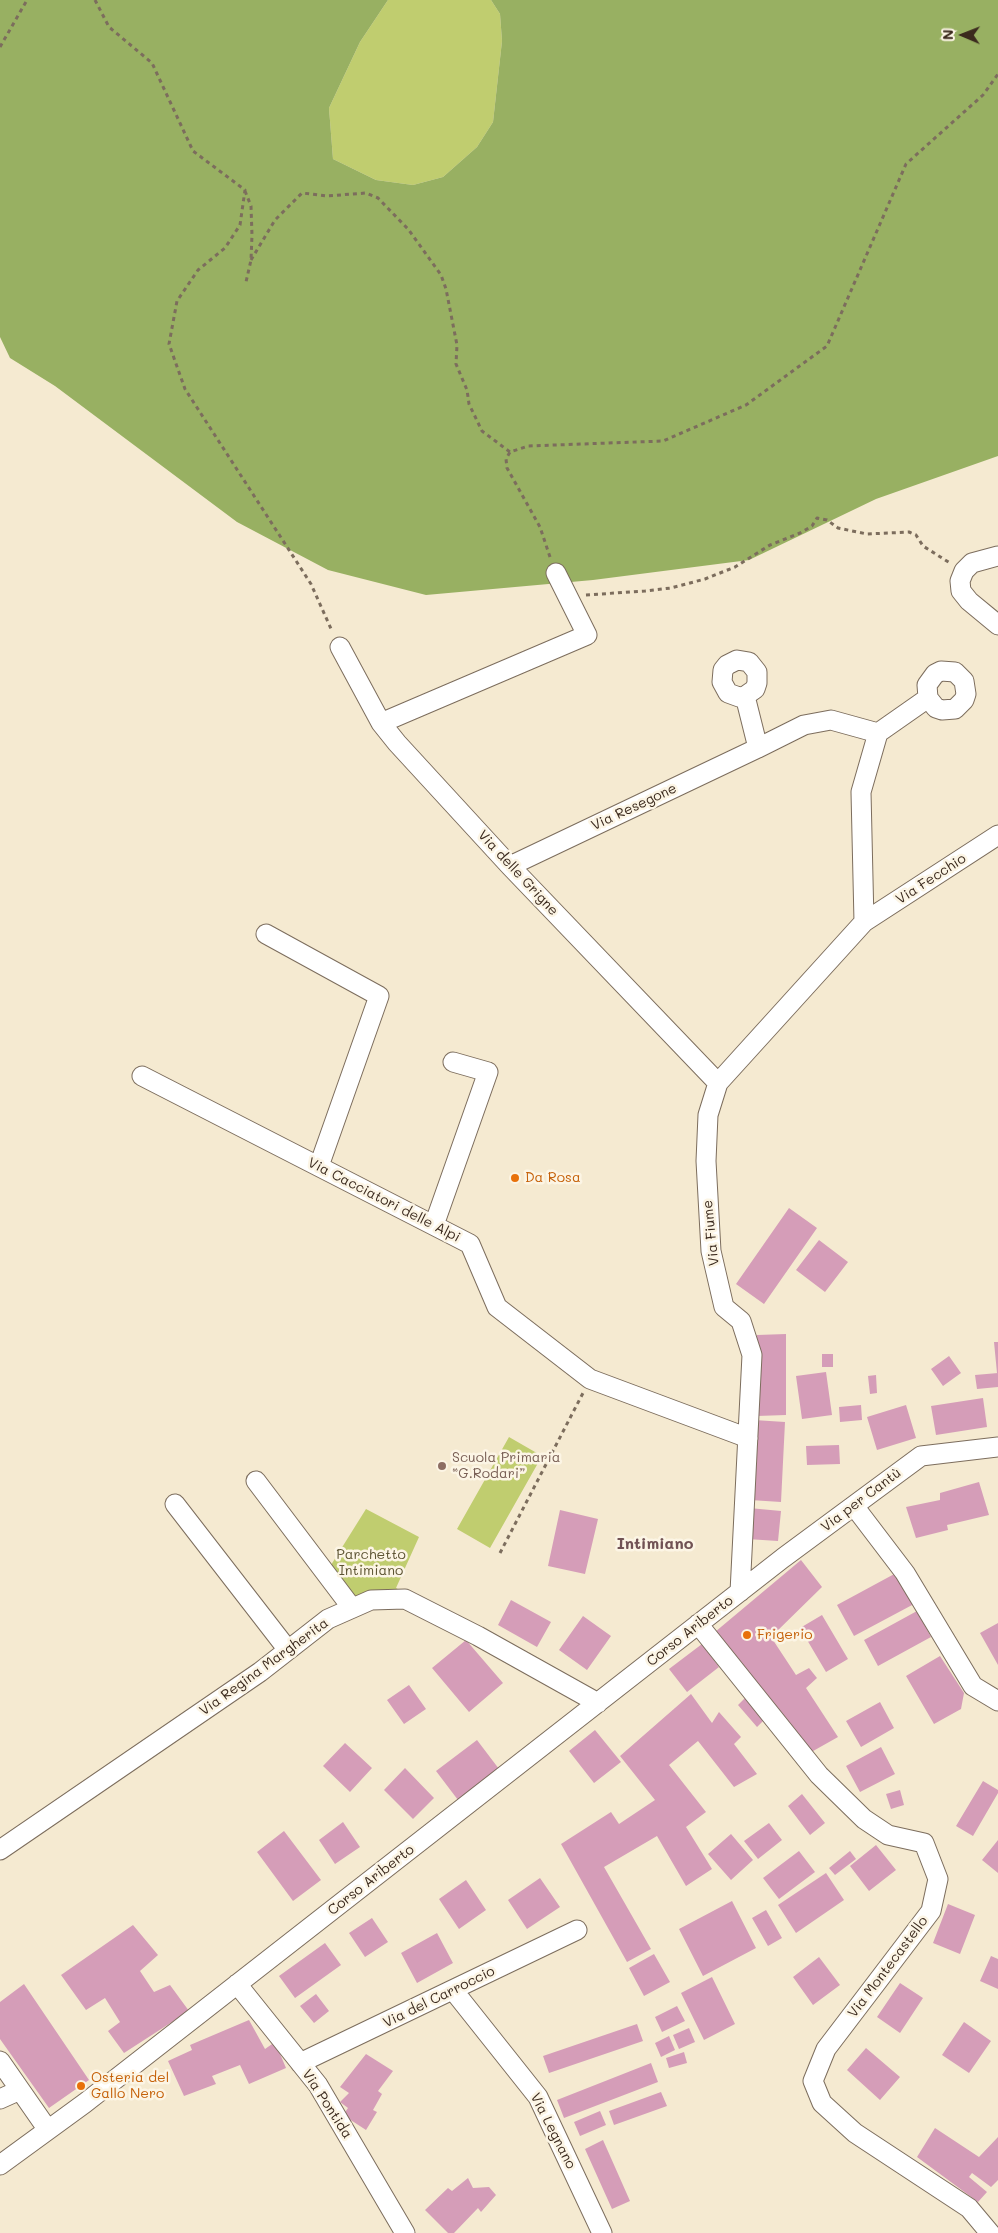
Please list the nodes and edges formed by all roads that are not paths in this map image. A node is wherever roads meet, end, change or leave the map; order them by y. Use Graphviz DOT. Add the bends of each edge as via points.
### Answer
graph roads {
  1 [pos="998,556"];
  2 [pos="556,573"];
  3 [pos="998,625"];
  4 [pos="340,647"];
  5 [pos="746,696"];
  6 [pos="928,698"];
  7 [pos="381,723"];
  8 [pos="878,733"];
  9 [pos="758,748"];
  10 [pos="998,835"];
  11 [pos="510,866"];
  12 [pos="864,922"];
  13 [pos="266,934"];
  14 [pos="453,1062"];
  15 [pos="142,1076"];
  16 [pos="718,1083"];
  17 [pos="320,1166"];
  18 [pos="434,1226"];
  19 [pos="748,1438"];
  20 [pos="998,1447"];
  21 [pos="256,1481"];
  22 [pos="175,1504"];
  23 [pos="854,1506"];
  24 [pos="740,1592"];
  25 [pos="352,1608"];
  26 [pos="698,1624"];
  27 [pos="288,1650"];
  28 [pos="998,1701"];
  29 [pos="598,1702"];
  30 [pos="0,1850"];
  31 [pos="577,1930"];
  32 [pos="237,1984"];
  33 [pos="453,1990"];
  34 [pos="0,2060"];
  35 [pos="300,2063"];
  36 [pos="20,2090"];
  37 [pos="0,2099"];
  38 [pos="48,2130"];
  39 [pos="0,2165"];
  40 [pos="405,2233"];
  41 [pos="602,2233"];
  42 [pos="990,2233"];
  1 -- 3 [label="street" via="972,563 960,582 961,591 969,601"];
  2 -- 7 [label="street" via="587,635"];
  4 -- 7 [label="street, Via delle Grigne"];
  5 -- 9 [label="street"];
  6 -- 8 [label="street"];
  7 -- 11 [label="street, Via delle Grigne"];
  8 -- 9 [label="street, Via Resegone" via="832,720 804,725"];
  8 -- 12 [label="street" via="861,792"];
  9 -- 11 [label="street, Via Resegone"];
  10 -- 12 [label="street, Via Fecchio"];
  11 -- 16 [label="street, Via delle Grigne"];
  12 -- 16 [label="street, Via Fiume"];
  13 -- 17 [label="street" via="378,996"];
  14 -- 18 [label="street" via="488,1072"];
  15 -- 17 [label="street, Via Cacciatori delle Alpi"];
  16 -- 19 [label="street, Via Fiume" via="708,1115 706,1162 711,1251 724,1307 741,1321 752,1355"];
  17 -- 18 [label="street, Via Cacciatori delle Alpi"];
  18 -- 19 [label="street, Via Cacciatori delle Alpi" via="470,1244 497,1307 590,1379"];
  19 -- 24 [label="street, Via Fiume"];
  20 -- 23 [label="street, Via per Cantù" via="920,1456"];
  21 -- 25 [label="street"];
  22 -- 27 [label="street"];
  23 -- 24 [label="street, Via per Cantù"];
  23 -- 28 [label="street" via="905,1573 973,1686"];
  24 -- 26 [label="street, Corso Ariberto"];
  25 -- 27 [label="street, Via Regina Margherita" via="328,1619"];
  25 -- 29 [label="street, Via Regina Margherita" via="371,1600 405,1599"];
  26 -- 29 [label="street, Corso Ariberto"];
  26 -- 42 [label="street, Via Montecastello" via="819,1775 864,1819 888,1835 924,1843 938,1879 931,1911 826,2049 813,2081 822,2102 855,2133 968,2208"];
  27 -- 30 [label="street, Via Regina Margherita" via="162,1741"];
  29 -- 32 [label="street, Corso Ariberto"];
  31 -- 33 [label="street, Via del Carroccio"];
  32 -- 35 [label="street, Via Pontida"];
  32 -- 38 [label="street, Corso Ariberto"];
  33 -- 35 [label="street, Via del Carroccio"];
  33 -- 41 [label="street, Via Legnano" via="538,2096"];
  34 -- 36 [label="street"];
  35 -- 40 [label="street, Via Pontida" via="318,2085"];
  36 -- 37 [label="street"];
  36 -- 38 [label="street"];
  38 -- 39 [label="street, Corso Ariberto"];
}
